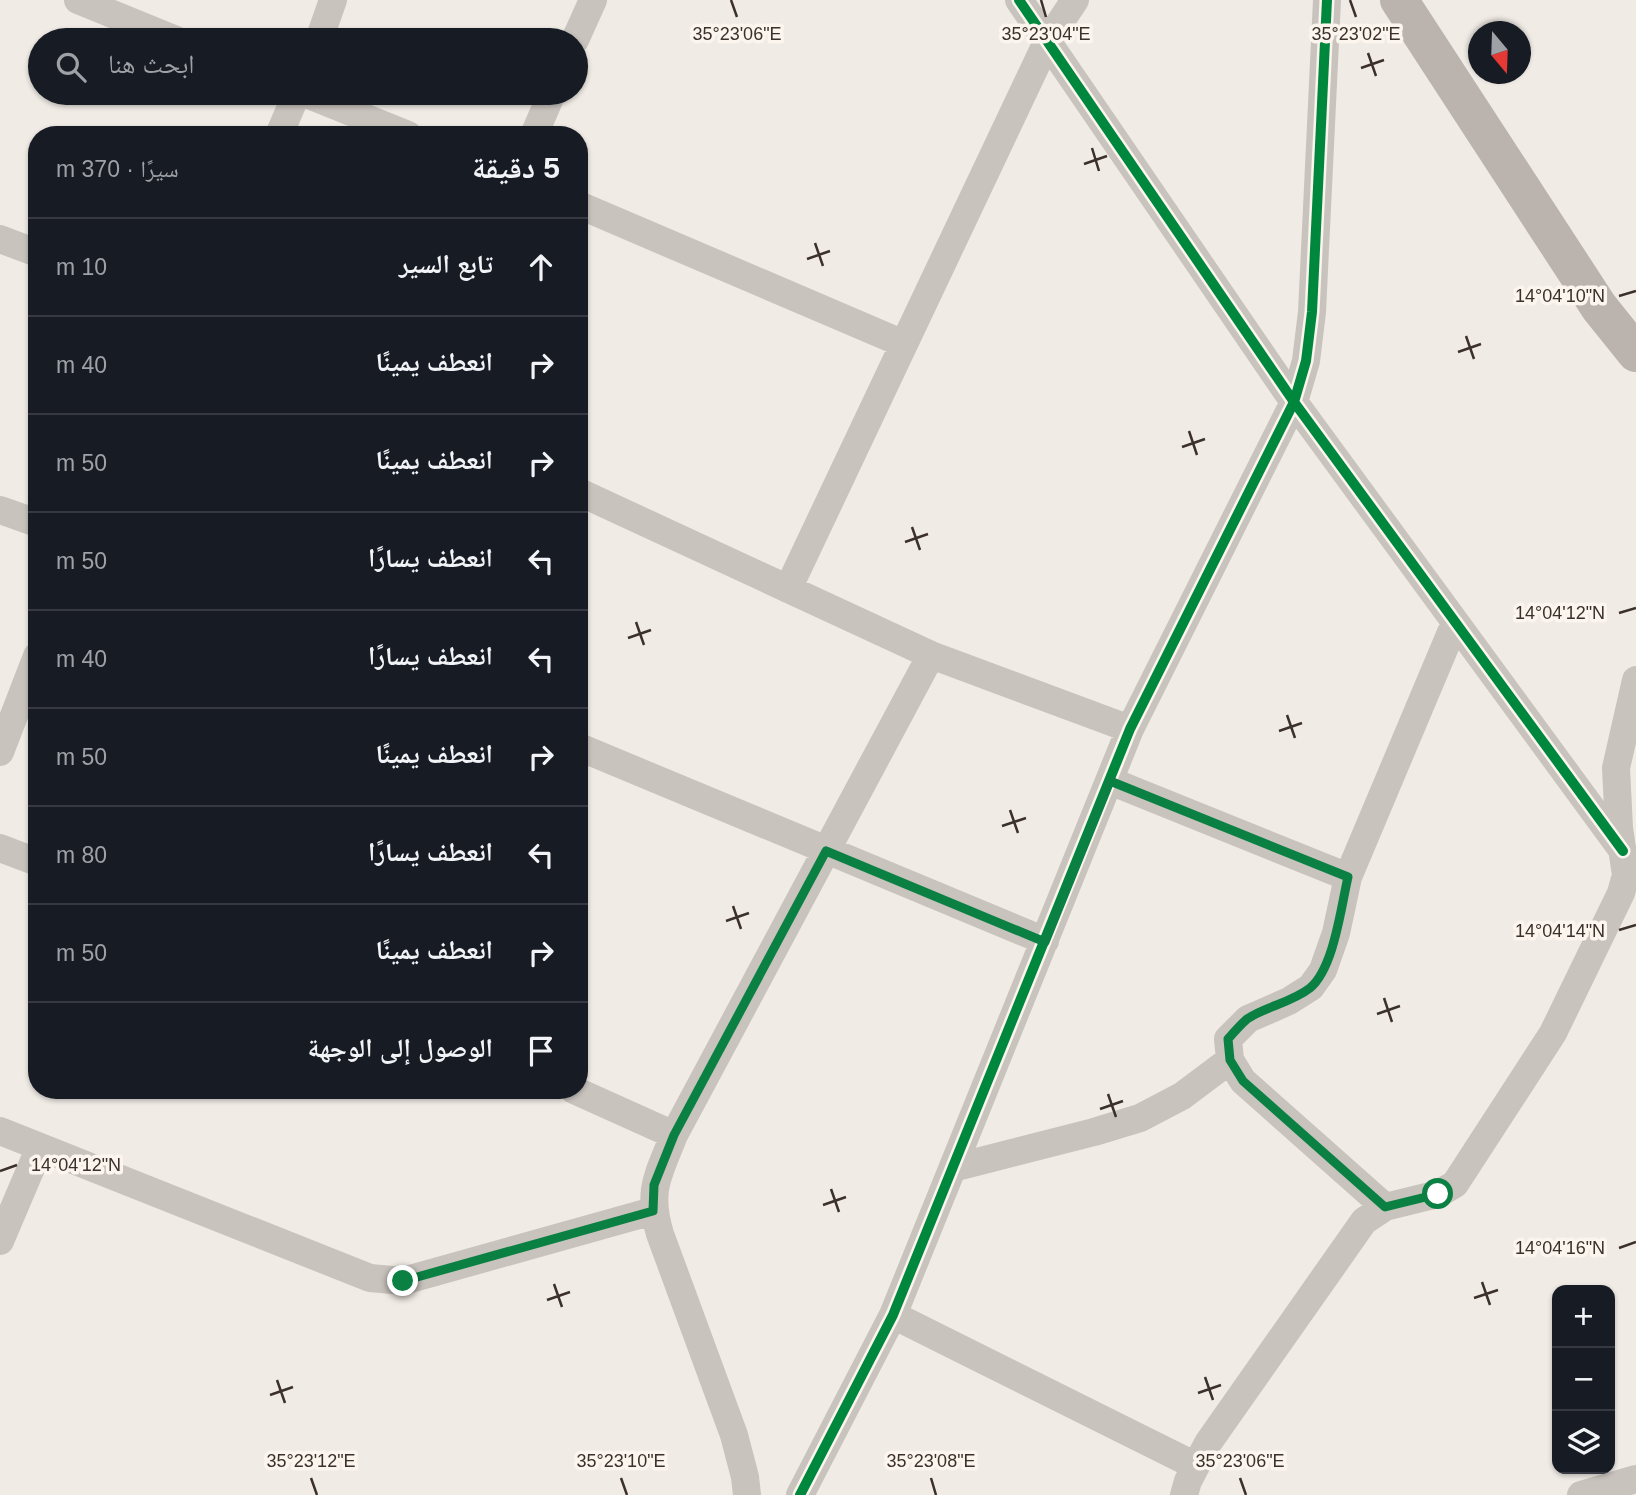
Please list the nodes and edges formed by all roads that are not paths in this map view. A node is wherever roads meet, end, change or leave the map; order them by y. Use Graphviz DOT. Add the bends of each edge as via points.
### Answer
graph roads {
  1 [pos="78,0"];
  2 [pos="334,0"];
  3 [pos="593,0"];
  4 [pos="1019,0"];
  5 [pos="1075,0"];
  6 [pos="1327,0"];
  7 [pos="1399,0"];
  8 [pos="147,28"];
  9 [pos="324,28"];
  10 [pos="580,28"];
  11 [pos="1047,42"];
  12 [pos="292,105"];
  13 [pos="333,105"];
  14 [pos="547,105"];
  15 [pos="283,126"];
  16 [pos="386,126"];
  17 [pos="538,126"];
  18 [pos="588,209"];
  19 [pos="0,239"];
  20 [pos="28,250"];
  21 [pos="904,344"];
  22 [pos="1636,353"];
  23 [pos="1294,402"];
  24 [pos="588,496"];
  25 [pos="0,510"];
  26 [pos="28,520"];
  27 [pos="788,589"];
  28 [pos="1455,623"];
  29 [pos="932,655"];
  30 [pos="28,679"];
  31 [pos="1636,680"];
  32 [pos="1130,729"];
  33 [pos="588,751"];
  34 [pos="0,752"];
  35 [pos="1110,781"];
  36 [pos="0,848"];
  37 [pos="826,851"];
  38 [pos="1623,851"];
  39 [pos="28,859"];
  40 [pos="1348,877"];
  41 [pos="1045,942"];
  42 [pos="1230,1060"];
  43 [pos="588,1096"];
  44 [pos="0,1131"];
  45 [pos="674,1135"];
  46 [pos="40,1147"];
  47 [pos="953,1168"];
  48 [pos="1385,1207"];
  49 [pos="653,1211"];
  50 [pos="0,1241"];
  51 [pos="893,1315"];
  52 [pos="1196,1466"];
  53 [pos="1636,1479"];
  54 [pos="747,1495"];
  55 [pos="800,1495"];
  56 [pos="1184,1495"];
  57 [pos="1581,1495"];
  1 -- 8 [label="street"];
  2 -- 9 [label="street"];
  3 -- 10 [label="street"];
  4 -- 11 [label="street"];
  5 -- 11 [label="street"];
  6 -- 23 [label="street" via="1312,312 1306,360"];
  7 -- 22 [label="main road" via="1599,307"];
  11 -- 21 [label="street"];
  11 -- 23 [label="street"];
  12 -- 15 [label="street"];
  13 -- 16 [label="street"];
  14 -- 17 [label="street"];
  18 -- 21 [label="street"];
  19 -- 20 [label="street"];
  21 -- 27 [label="street"];
  23 -- 28 [label="street"];
  23 -- 32 [label="street"];
  24 -- 27 [label="street"];
  25 -- 26 [label="street"];
  27 -- 29 [label="street"];
  28 -- 38 [label="street"];
  28 -- 40 [label="street"];
  29 -- 32 [label="street"];
  29 -- 37 [label="street"];
  30 -- 34 [label="street"];
  31 -- 38 [label="street" via="1616,768"];
  32 -- 35 [label="street"];
  33 -- 37 [label="street"];
  35 -- 40 [label="street"];
  35 -- 41 [label="street"];
  36 -- 39 [label="street"];
  37 -- 41 [label="street"];
  37 -- 45 [label="street"];
  38 -- 48 [label="street" via="1626,875 1622,894 1553,1033 1455,1184 1438,1194"];
  40 -- 42 [label="street" via="1323,970 1311,987 1248,1019 1228,1039"];
  41 -- 47 [label="street"];
  42 -- 47 [label="street" via="1182,1096 1140,1118"];
  42 -- 48 [label="street" via="1243,1081"];
  43 -- 45 [label="street"];
  44 -- 46 [label="street"];
  45 -- 49 [label="street" via="654,1185"];
  46 -- 49 [label="street" via="370,1278 403,1281"];
  46 -- 50 [label="street"];
  47 -- 51 [label="street"];
  48 -- 52 [label="street" via="1364,1221"];
  49 -- 54 [label="street" via="734,1435"];
  51 -- 52 [label="street"];
  51 -- 55 [label="street"];
  52 -- 56 [label="street"];
  53 -- 57 [label="street"];
}
